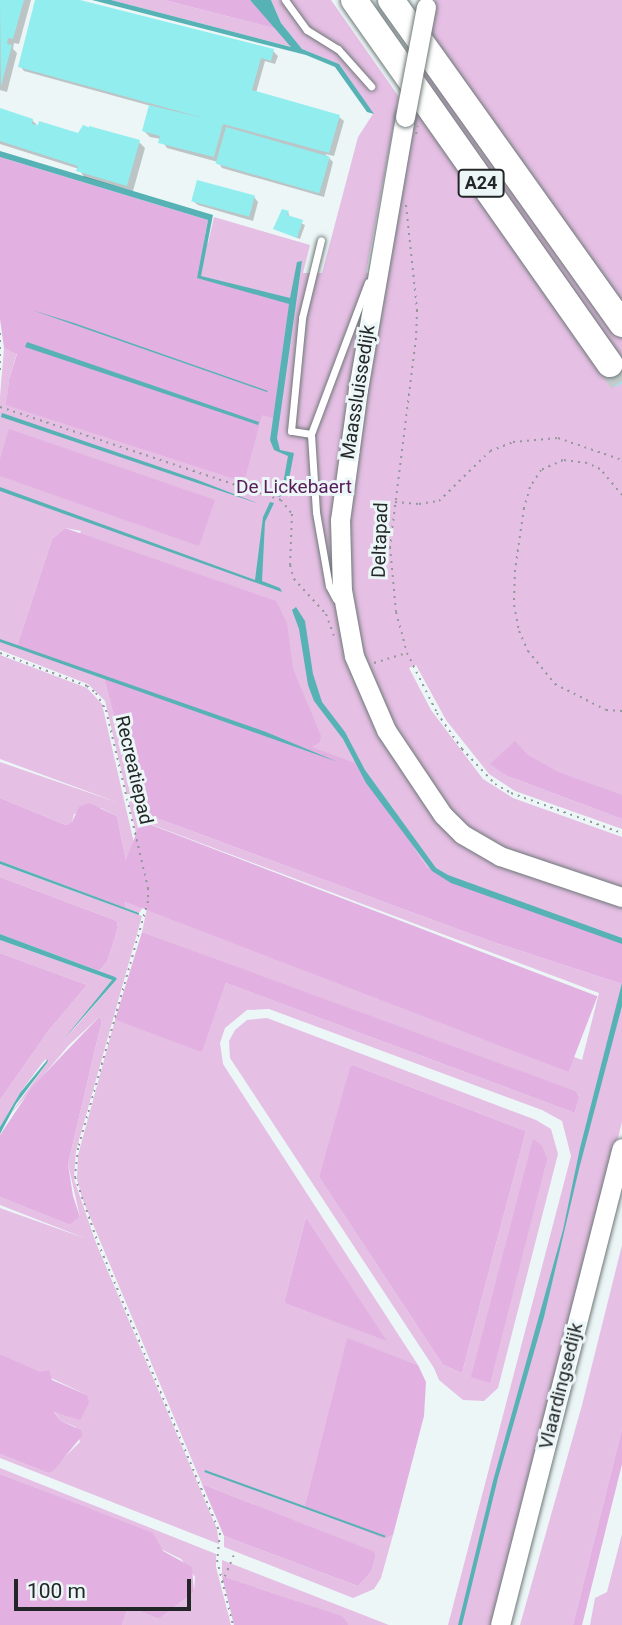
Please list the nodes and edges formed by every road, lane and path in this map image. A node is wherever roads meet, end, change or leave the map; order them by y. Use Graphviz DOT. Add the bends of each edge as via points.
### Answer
graph roads {
  1 [pos="285,0"];
  2 [pos="354,0"];
  3 [pos="391,0"];
  4 [pos="427,3"];
  5 [pos="371,86"];
  6 [pos="407,204"];
  7 [pos="321,240"];
  8 [pos="380,252"];
  9 [pos="622,324"];
  10 [pos="0,333"];
  11 [pos="610,364"];
  12 [pos="0,374"];
  13 [pos="0,407"];
  14 [pos="311,434"];
  15 [pos="622,460"];
  16 [pos="622,495"];
  17 [pos="395,502"];
  18 [pos="345,616"];
  19 [pos="334,638"];
  20 [pos="0,653"];
  21 [pos="407,653"];
  22 [pos="358,668"];
  23 [pos="622,711"];
  24 [pos="622,833"];
  25 [pos="622,897"];
  26 [pos="622,1148"];
  27 [pos="234,1555"];
  28 [pos="222,1583"];
  29 [pos="233,1625"];
  30 [pos="499,1625"];
  1 -- 5 [label="lane" via="307,30 338,48"];
  2 -- 11 [label="highway, A24"];
  3 -- 9 [label="highway, A24"];
  4 -- 8 [label="street, Maassluissedijk, bridge"];
  6 -- 17 [label="path, Deltapad" via="417,323"];
  7 -- 14 [label="lane, Maassluissedijk" via="302,318 291,431"];
  8 -- 14 [label="lane, Maassluissedijk"];
  8 -- 18 [label="street, Maassluissedijk" via="340,520"];
  10 -- 12 [label="path"];
  13 -- 19 [label="path" via="281,500 292,514 290,565 294,579 326,614"];
  14 -- 18 [label="lane, Maassluissedijk" via="321,550 329,586"];
  15 -- 17 [label="path" via="558,438 513,442 490,451 439,501"];
  16 -- 23 [label="path" via="600,469 587,463 563,460 541,470 524,508 514,605 528,651 555,684 606,710"];
  17 -- 21 [label="path, Deltapad" via="391,584"];
  18 -- 22 [label="street, Maassluissedijk"];
  20 -- 28 [label="path, Recreatiepad" via="87,686 102,700 148,888 144,917 78,1148 75,1177 98,1243 220,1533 216,1560"];
  21 -- 22 [label="path"];
  21 -- 24 [label="path, Deltapad" via="437,713 482,773 511,793"];
  22 -- 25 [label="street, Maassluissedijk" via="386,730 443,815 462,834 500,856"];
  26 -- 30 [label="street, Vlaardingsedijk"];
  27 -- 28 [label="path"];
  28 -- 29 [label="path, Recreatiepad"];
}
